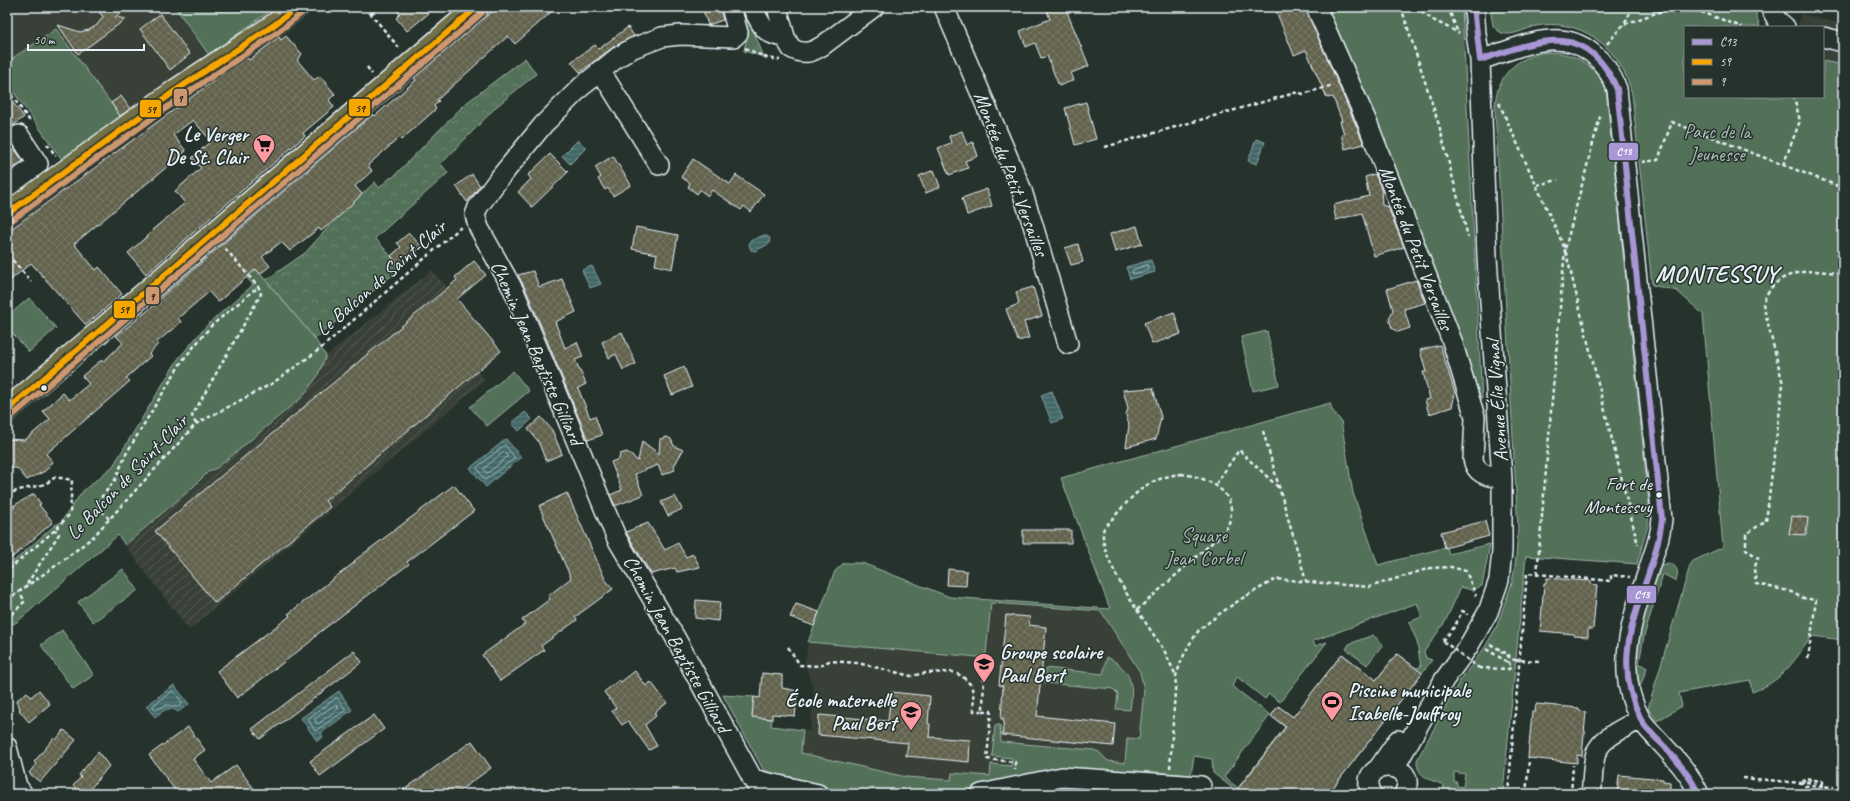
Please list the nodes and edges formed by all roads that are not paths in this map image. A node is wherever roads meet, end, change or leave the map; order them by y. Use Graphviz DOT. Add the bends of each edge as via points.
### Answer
graph roads {
  1 [pos="297,7"];
  2 [pos="477,7"];
  3 [pos="731,7"];
  4 [pos="752,7"];
  5 [pos="777,7"];
  6 [pos="874,7"];
  7 [pos="944,7"];
  8 [pos="1316,7"];
  9 [pos="1474,7"];
  10 [pos="1770,7"];
  11 [pos="1784,26"];
  12 [pos="785,37"];
  13 [pos="1824,37"];
  14 [pos="1843,42"];
  15 [pos="1480,60"];
  16 [pos="600,70"];
  17 [pos="20,135"];
  18 [pos="659,166"];
  19 [pos="7,187"];
  20 [pos="7,214"];
  21 [pos="1068,344"];
  22 [pos="7,410"];
  23 [pos="1502,479"];
  24 [pos="1640,719"];
  25 [pos="7,747"];
  26 [pos="1386,768"];
  27 [pos="756,786"];
  28 [pos="1201,786"];
  29 [pos="1370,793"];
  30 [pos="23,794"];
  31 [pos="818,794"];
  32 [pos="980,794"];
  33 [pos="1404,794"];
  34 [pos="1591,794"];
  35 [pos="1699,794"];
  1 -- 20 [label="main road" via="175,91"];
  2 -- 22 [label="main road" via="377,76"];
  3 -- 16 [label="street" via="738,33 734,37 662,37 633,48"];
  4 -- 12 [label="street" via="767,32"];
  5 -- 12 [label="street"];
  6 -- 12 [label="street" via="813,51 797,52 791,48"];
  7 -- 21 [label="street, Montée du Petit Versailles" via="1021,188"];
  8 -- 23 [label="street, Montée du Petit Versailles" via="1368,122 1452,341 1475,417 1475,466 1486,476"];
  9 -- 15 [label="street, Avenue Élie Vignal" via="1467,34"];
  10 -- 11 [label="street" via="1777,20"];
  13 -- 14 [label="street"];
  15 -- 23 [label="street, Avenue Élie Vignal" via="1487,258"];
  15 -- 24 [label="street" via="1536,42 1565,41 1580,46 1597,57 1612,74 1617,89 1661,495 1661,533 1630,634 1626,664 1629,693"];
  16 -- 18 [label="street"];
  16 -- 27 [label="street, Chemin Jean Baptiste Gilliard" via="543,125 498,180 475,214 479,228 514,291 617,539 675,637"];
  17 -- 19 [label="street" via="38,164"];
  23 -- 26 [label="street, Avenue Élie Vignal" via="1502,551 1499,580 1488,612"];
  24 -- 34 [label="street" via="1600,746 1596,753"];
  24 -- 35 [label="street" via="1681,765"];
  25 -- 30 [label="street" via="17,786"];
  26 -- 29 [label="street, Avenue Élie Vignal" via="1371,777"];
  26 -- 33 [label="street" via="1404,775 1407,787"];
  27 -- 31 [label="street"];
  28 -- 32 [label="street" via="1062,777"];
}
